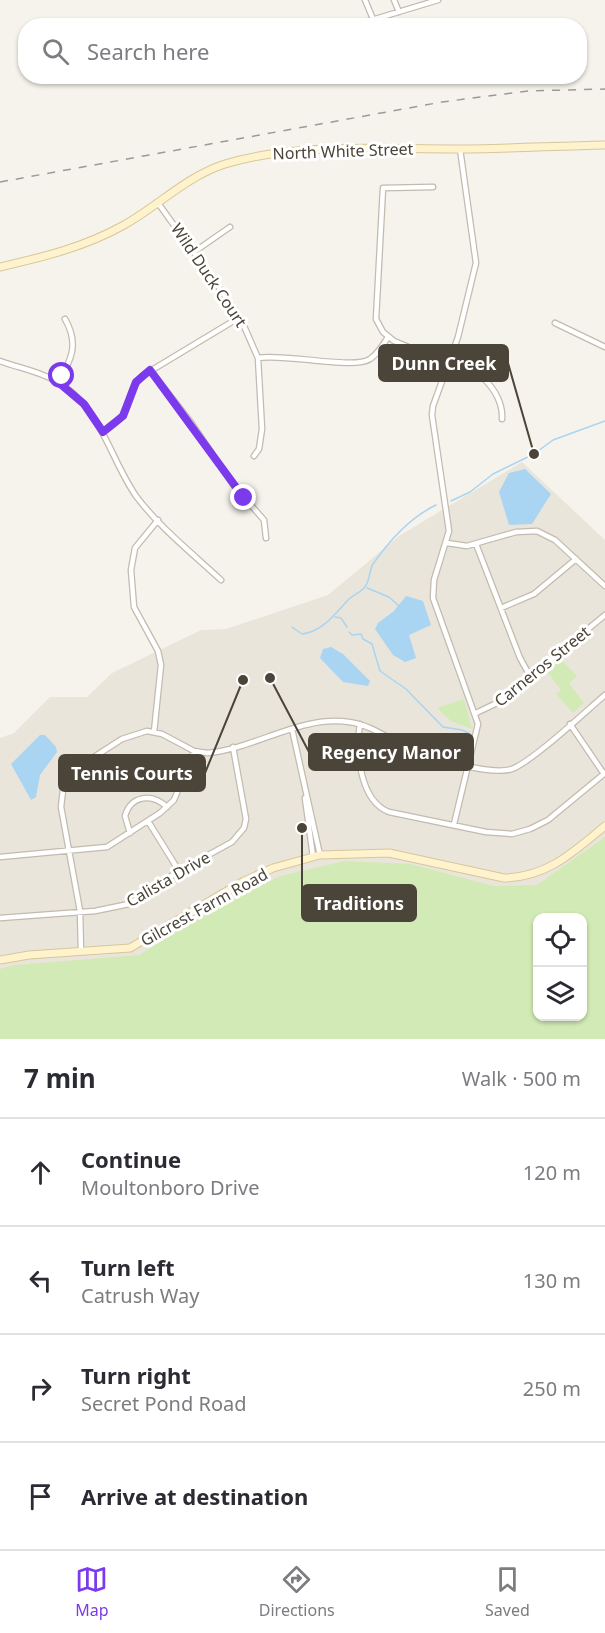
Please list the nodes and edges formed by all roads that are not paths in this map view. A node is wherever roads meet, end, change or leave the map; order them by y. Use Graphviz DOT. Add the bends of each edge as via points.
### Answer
graph roads {
  1 [pos="365,0"];
  2 [pos="394,0"];
  3 [pos="437,0"];
  4 [pos="399,12"];
  5 [pos="372,18"];
  6 [pos="380,18"];
  7 [pos="605,145"];
  8 [pos="460,149"];
  9 [pos="433,187"];
  10 [pos="158,202"];
  11 [pos="230,227"];
  12 [pos="194,252"];
  13 [pos="0,267"];
  14 [pos="240,317"];
  15 [pos="65,319"];
  16 [pos="555,323"];
  17 [pos="387,337"];
  18 [pos="605,347"];
  19 [pos="258,358"];
  20 [pos="0,361"];
  21 [pos="449,364"];
  22 [pos="150,370"];
  23 [pos="58,382"];
  24 [pos="502,419"];
  25 [pos="103,432"];
  26 [pos="254,456"];
  27 [pos="158,520"];
  28 [pos="266,538"];
  29 [pos="447,543"];
  30 [pos="476,544"];
  31 [pos="576,559"];
  32 [pos="221,580"];
  33 [pos="605,586"];
  34 [pos="501,608"];
  35 [pos="605,615"];
  36 [pos="531,676"];
  37 [pos="605,695"];
  38 [pos="476,713"];
  39 [pos="360,724"];
  40 [pos="570,724"];
  41 [pos="292,729"];
  42 [pos="154,732"];
  43 [pos="233,747"];
  44 [pos="194,751"];
  45 [pos="470,765"];
  46 [pos="604,774"];
  47 [pos="166,807"];
  48 [pos="148,821"];
  49 [pos="454,824"];
  50 [pos="605,826"];
  51 [pos="130,832"];
  52 [pos="69,851"];
  53 [pos="317,856"];
  54 [pos="0,857"];
  55 [pos="179,871"];
  56 [pos="80,910"];
  57 [pos="0,918"];
  58 [pos="81,952"];
  59 [pos="0,960"];
  1 -- 5 [label="street"];
  2 -- 4 [label="street"];
  3 -- 4 [label="street"];
  4 -- 6 [label="street"];
  7 -- 8 [label="main road, North White Street"];
  8 -- 10 [label="main road, North White Street" via="287,152 245,158 204,173"];
  8 -- 21 [label="street" via="476,262"];
  9 -- 17 [label="street" via="383,188 376,319"];
  10 -- 12 [label="street, Wild Duck Court"];
  10 -- 13 [label="main road, North White Street" via="92,241"];
  11 -- 12 [label="street"];
  12 -- 14 [label="street, Wild Duck Court"];
  14 -- 19 [label="street, Wild Duck Court"];
  14 -- 22 [label="street"];
  15 -- 23 [label="street" via="74,345 70,363"];
  16 -- 18 [label="street"];
  17 -- 19 [label="street" via="377,353 363,362"];
  17 -- 21 [label="street"];
  19 -- 26 [label="street, Wild Duck Court" via="262,429"];
  20 -- 23 [label="street"];
  21 -- 24 [label="street" via="490,384 502,408"];
  21 -- 29 [label="street" via="432,416"];
  22 -- 25 [label="street" via="136,382 123,416"];
  22 -- 28 [label="street" via="234,486 264,520"];
  23 -- 25 [label="street" via="84,404"];
  25 -- 27 [label="street" via="127,481"];
  27 -- 32 [label="street"];
  27 -- 42 [label="street" via="135,548 131,570 134,607 158,651 161,665"];
  29 -- 30 [label="street"];
  29 -- 38 [label="street" via="434,580 433,598"];
  30 -- 31 [label="street" via="532,530 555,540"];
  30 -- 34 [label="street"];
  31 -- 33 [label="street"];
  31 -- 34 [label="street" via="538,592"];
  34 -- 36 [label="street"];
  35 -- 36 [label="street, Carneros Street"];
  36 -- 38 [label="street, Carneros Street" via="499,702"];
  37 -- 40 [label="street"];
  38 -- 45 [label="street" via="478,729"];
  39 -- 41 [label="street" via="332,721"];
  39 -- 45 [label="street" via="416,751"];
  39 -- 49 [label="street" via="358,744 366,788 374,802 389,812"];
  40 -- 45 [label="street" via="512,769 495,771"];
  40 -- 46 [label="street"];
  41 -- 43 [label="street"];
  41 -- 53 [label="street"];
  42 -- 44 [label="street"];
  42 -- 52 [label="street" via="122,739 70,777 61,807"];
  43 -- 44 [label="street" via="207,753"];
  43 -- 55 [label="street, Calista Drive" via="246,812 244,828 232,842"];
  44 -- 47 [label="street" via="174,800"];
  45 -- 49 [label="street"];
  46 -- 49 [label="street" via="554,816 530,829 494,834"];
  47 -- 48 [label="street"];
  47 -- 51 [label="street" via="151,797 132,804 125,816"];
  48 -- 51 [label="street"];
  48 -- 55 [label="street"];
  50 -- 53 [label="main road, Gilcrest Farm Road" via="553,867 521,878 504,878 389,853"];
  51 -- 52 [label="street" via="105,849"];
  52 -- 54 [label="street"];
  52 -- 56 [label="street"];
  53 -- 58 [label="main road, Gilcrest Farm Road" via="244,881 130,948"];
  55 -- 56 [label="street, Calista Drive" via="129,904"];
  56 -- 57 [label="street, Calista Drive"];
  56 -- 58 [label="street"];
  58 -- 59 [label="main road, Gilcrest Farm Road"];
}
